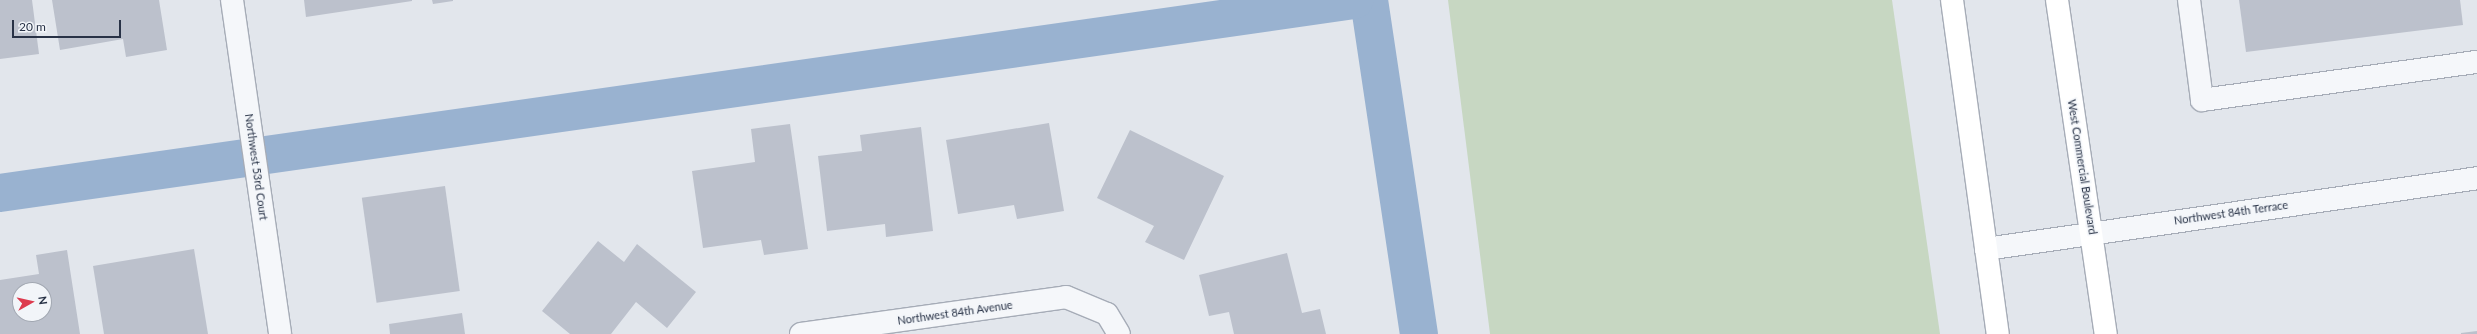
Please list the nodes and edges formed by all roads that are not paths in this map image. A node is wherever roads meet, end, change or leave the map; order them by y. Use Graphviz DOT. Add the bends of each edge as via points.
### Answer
graph roads {
  1 [pos="232,0"];
  2 [pos="1952,0"];
  3 [pos="2057,0"];
  4 [pos="2189,0"];
  5 [pos="2477,62"];
  6 [pos="2477,178"];
  7 [pos="2093,234"];
  8 [pos="1986,249"];
  9 [pos="280,334"];
  10 [pos="801,334"];
  11 [pos="1119,334"];
  12 [pos="1998,334"];
  13 [pos="2106,334"];
  1 -- 9 [label="street, Northwest 53rd Court"];
  2 -- 8 [label="highway"];
  3 -- 7 [label="highway, West Commercial Boulevard"];
  4 -- 5 [label="street" via="2202,100"];
  6 -- 7 [label="street, Northwest 84th Terrace"];
  7 -- 8 [label="street, Northwest 84th Terrace"];
  7 -- 13 [label="highway, West Commercial Boulevard"];
  8 -- 12 [label="highway"];
  10 -- 11 [label="street, Northwest 84th Avenue" via="1066,297 1107,314"];
}
